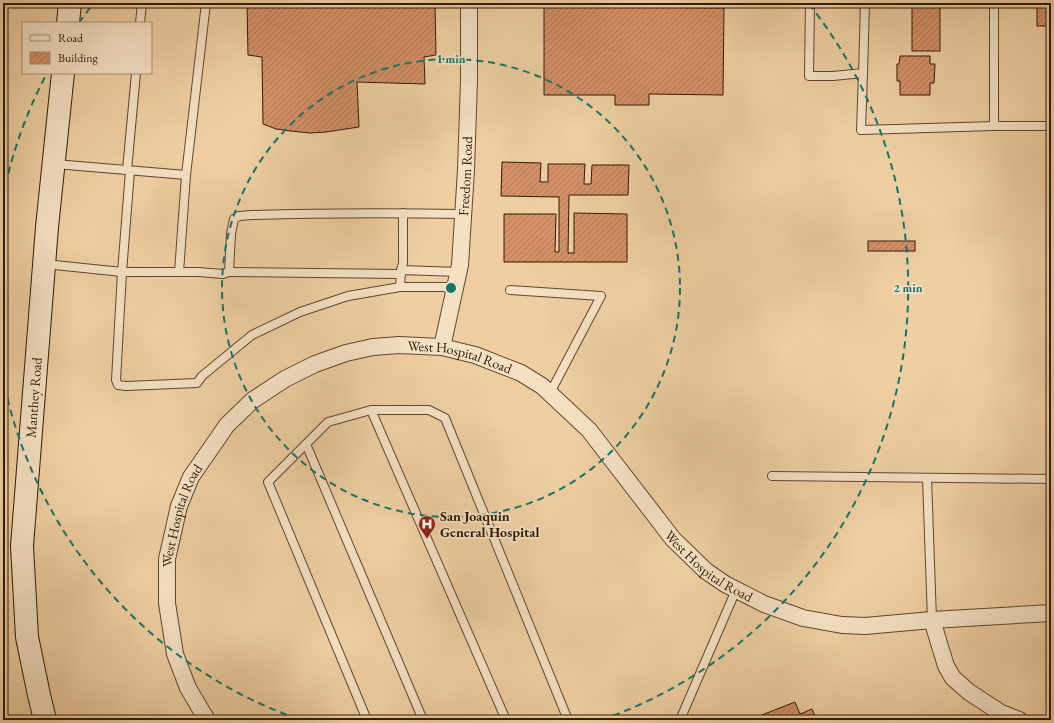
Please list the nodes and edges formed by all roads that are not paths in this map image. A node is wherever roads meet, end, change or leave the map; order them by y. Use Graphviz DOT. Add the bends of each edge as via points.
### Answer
graph roads {
  1 [pos="70,3"];
  2 [pos="142,3"];
  3 [pos="206,3"];
  4 [pos="469,3"];
  5 [pos="810,3"];
  6 [pos="865,3"];
  7 [pos="994,3"];
  8 [pos="68,22"];
  9 [pos="140,22"];
  10 [pos="863,73"];
  11 [pos="63,74"];
  12 [pos="136,74"];
  13 [pos="994,126"];
  14 [pos="1051,126"];
  15 [pos="53,164"];
  16 [pos="128,170"];
  17 [pos="186,175"];
  18 [pos="403,213"];
  19 [pos="463,214"];
  20 [pos="44,264"];
  21 [pos="122,272"];
  22 [pos="178,272"];
  23 [pos="229,272"];
  24 [pos="401,272"];
  25 [pos="457,279"];
  26 [pos="400,287"];
  27 [pos="510,290"];
  28 [pos="442,347"];
  29 [pos="550,393"];
  30 [pos="371,410"];
  31 [pos="306,444"];
  32 [pos="772,476"];
  33 [pos="927,478"];
  34 [pos="1051,479"];
  35 [pos="736,590"];
  36 [pos="1051,613"];
  37 [pos="932,620"];
  38 [pos="45,720"];
  39 [pos="207,720"];
  40 [pos="367,720"];
  41 [pos="423,720"];
  42 [pos="506,720"];
  43 [pos="568,720"];
  44 [pos="680,720"];
  45 [pos="1019,720"];
  1 -- 8 [label="street"];
  2 -- 9 [label="lane"];
  3 -- 17 [label="lane"];
  4 -- 19 [label="street, Freedom Road" via="469,80"];
  5 -- 10 [label="lane" via="809,76"];
  6 -- 10 [label="lane"];
  7 -- 13 [label="lane"];
  10 -- 13 [label="lane" via="861,130"];
  11 -- 15 [label="street, Manthey Road"];
  12 -- 16 [label="lane"];
  13 -- 14 [label="lane"];
  15 -- 16 [label="lane"];
  15 -- 20 [label="street, Manthey Road"];
  16 -- 17 [label="lane"];
  16 -- 21 [label="lane"];
  17 -- 22 [label="lane"];
  18 -- 19 [label="lane"];
  18 -- 23 [label="lane" via="239,216 234,219 231,234"];
  18 -- 24 [label="lane"];
  19 -- 25 [label="street, Freedom Road"];
  20 -- 21 [label="lane"];
  20 -- 38 [label="street, Manthey Road" via="22,546 27,636"];
  21 -- 22 [label="lane"];
  21 -- 26 [label="lane" via="116,380 118,385 126,386 197,383 252,335 300,312 348,296"];
  22 -- 23 [label="lane"];
  23 -- 24 [label="lane"];
  24 -- 25 [label="lane"];
  24 -- 26 [label="lane"];
  25 -- 26 [label="lane"];
  25 -- 28 [label="street, Freedom Road"];
  27 -- 29 [label="lane" via="601,296"];
  28 -- 29 [label="street, West Hospital Road" via="476,355 521,373"];
  28 -- 39 [label="street, West Hospital Road" via="374,347 315,364 285,379 253,400 228,425 191,477 179,506 167,559 167,603 175,654 188,688"];
  29 -- 35 [label="street, West Hospital Road" via="589,430 673,539 706,571"];
  30 -- 31 [label="lane" via="328,422"];
  30 -- 42 [label="lane"];
  30 -- 43 [label="lane" via="429,410 445,418"];
  31 -- 40 [label="lane" via="268,482"];
  31 -- 41 [label="lane"];
  32 -- 33 [label="lane"];
  33 -- 34 [label="lane"];
  33 -- 37 [label="lane"];
  35 -- 37 [label="street, West Hospital Road" via="764,604 803,618 842,626"];
  35 -- 44 [label="lane"];
  36 -- 37 [label="street, West Hospital Road"];
  37 -- 45 [label="street" via="946,666 953,678 968,692 1001,713"];
}
